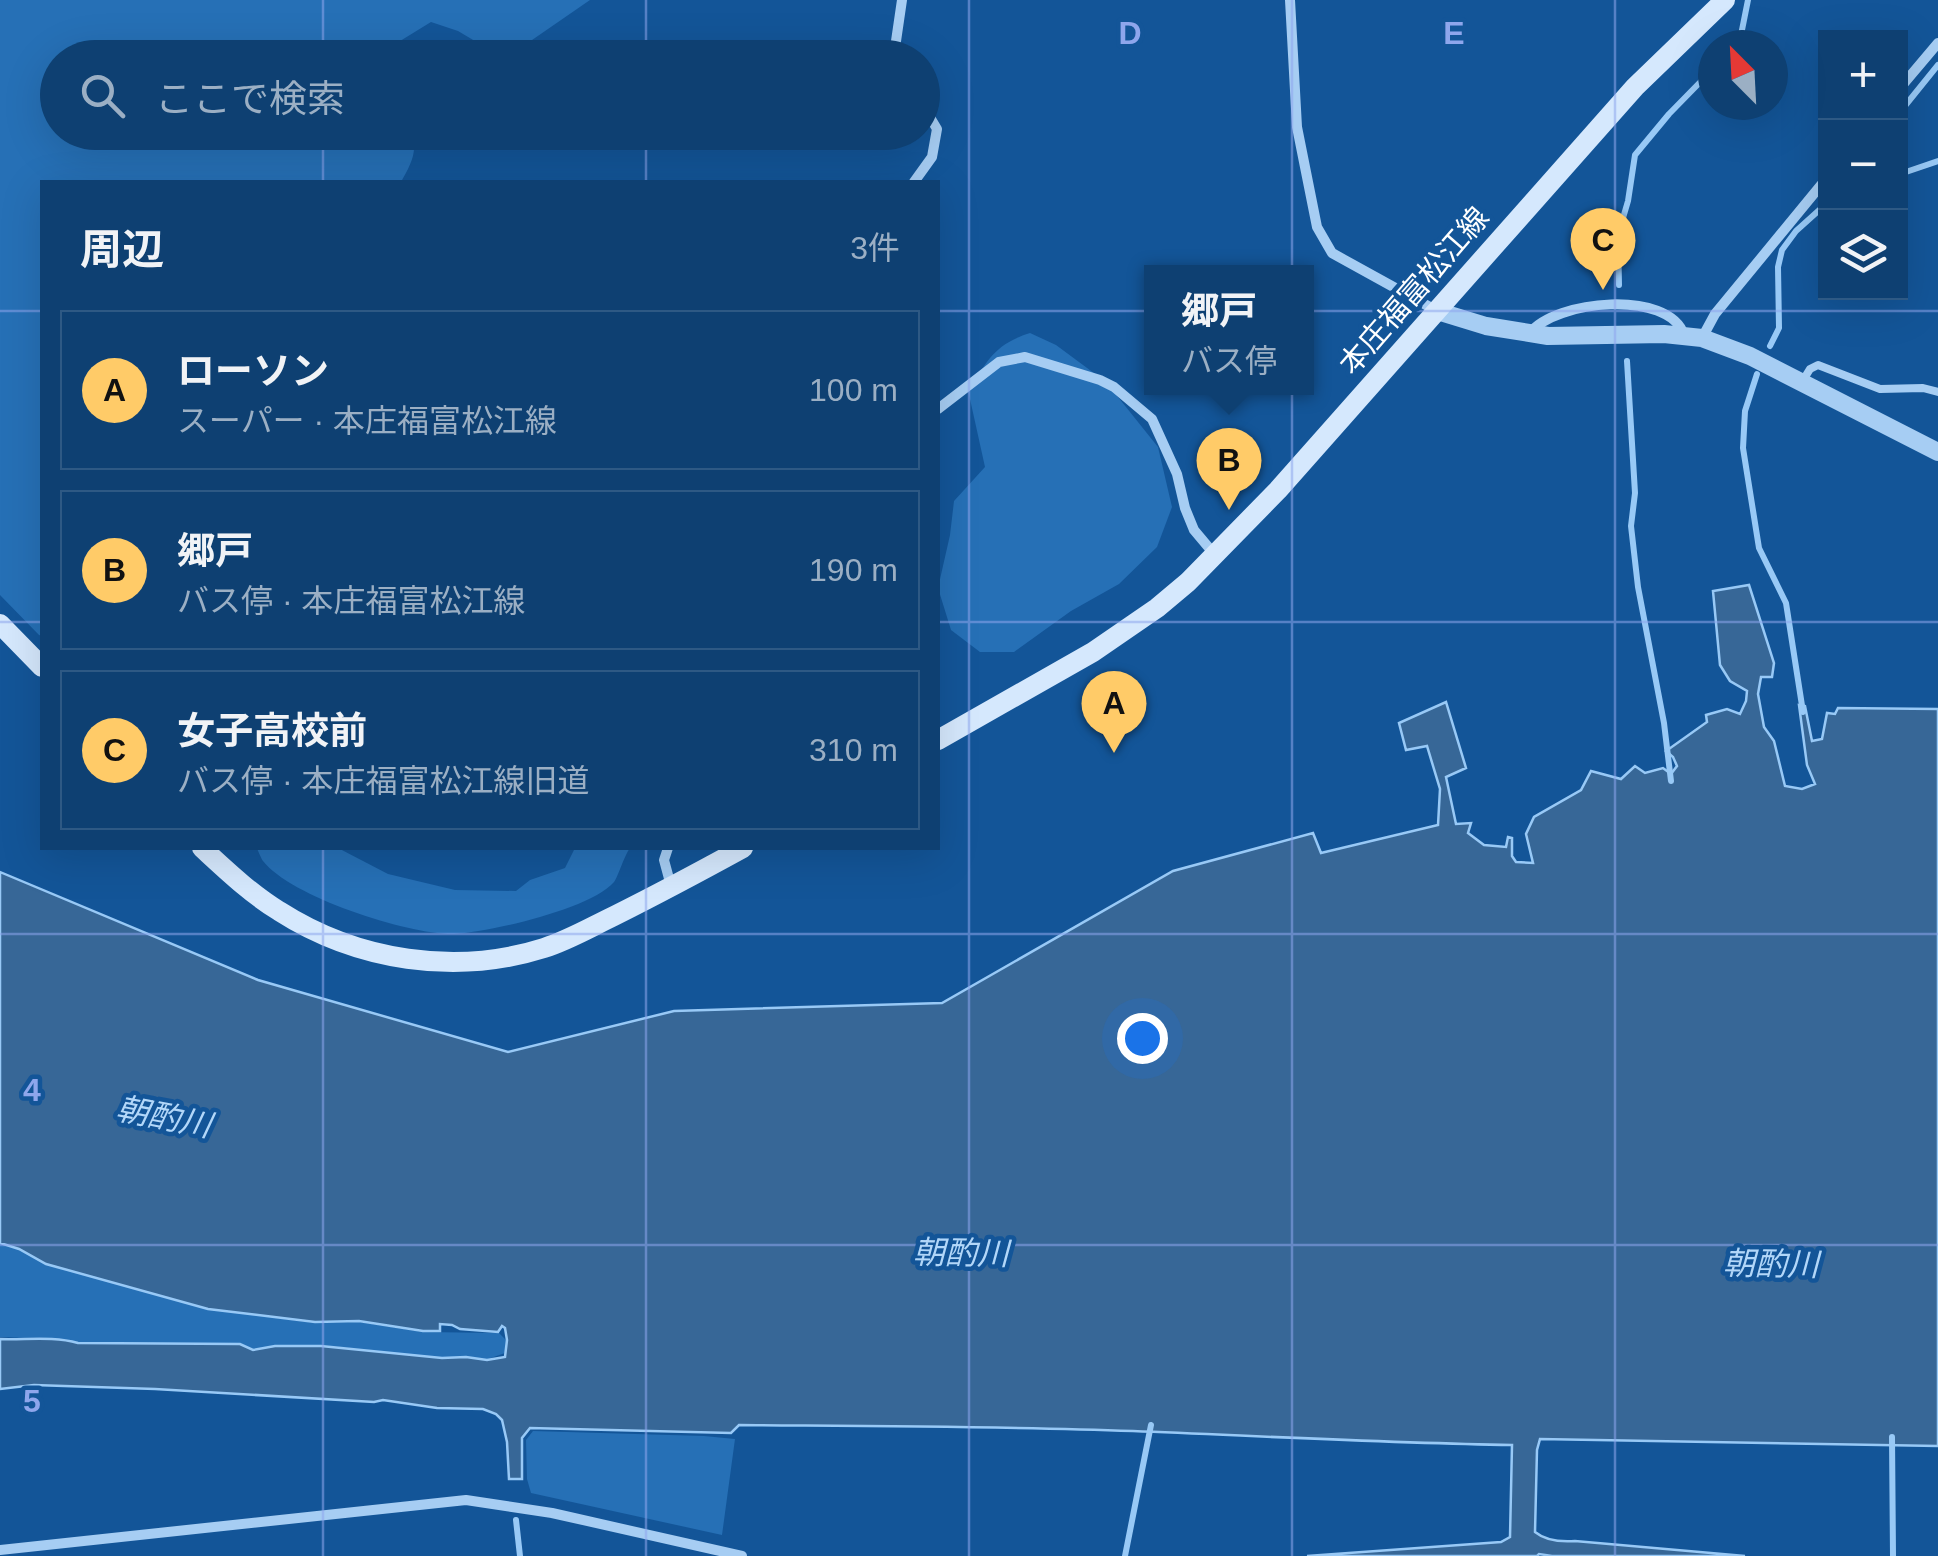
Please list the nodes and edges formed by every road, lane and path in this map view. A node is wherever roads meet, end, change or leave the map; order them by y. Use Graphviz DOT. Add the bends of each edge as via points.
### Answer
graph roads {
  1 [pos="902,0"];
  2 [pos="1290,0"];
  3 [pos="1725,0"];
  4 [pos="896,40"];
  5 [pos="1938,43"];
  6 [pos="1908,79"];
  7 [pos="934,150"];
  8 [pos="915,180"];
  9 [pos="1818,189"];
  10 [pos="1437,311"];
  11 [pos="1530,334"];
  12 [pos="1694,337"];
  13 [pos="1802,382"];
  14 [pos="1938,392"];
  15 [pos="940,407"];
  16 [pos="1938,452"];
  17 [pos="1215,555"];
  18 [pos="0,624"];
  19 [pos="40,665"];
  20 [pos="940,739"];
  21 [pos="204,850"];
  22 [pos="667,850"];
  23 [pos="739,850"];
  24 [pos="672,887"];
  25 [pos="0,1550"];
  26 [pos="742,1556"];
  1 -- 4 [label="street"];
  2 -- 10 [label="street" via="1297,127 1317,227 1332,253"];
  3 -- 10 [label="main road, 本庄福富松江線" via="1635,86"];
  5 -- 6 [label="street"];
  7 -- 8 [label="street"];
  9 -- 12 [label="street"];
  10 -- 11 [label="street"];
  10 -- 17 [label="main road, 本庄福富松江線"];
  11 -- 12 [label="street"];
  11 -- 12 [label="street" via="1553,316 1616,304 1669,314"];
  12 -- 13 [label="street"];
  13 -- 14 [label="lane" via="1818,365 1880,389"];
  13 -- 16 [label="street"];
  15 -- 17 [label="street" via="1000,362 1025,357 1114,387 1152,418 1194,530"];
  17 -- 20 [label="main road, 本庄福富松江線" via="1124,632"];
  18 -- 19 [label="main road"];
  21 -- 24 [label="main road" via="304,926 362,950 437,962 492,960 544,948"];
  22 -- 24 [label="street"];
  23 -- 24 [label="main road"];
  25 -- 26 [label="street" via="466,1500"];
}
